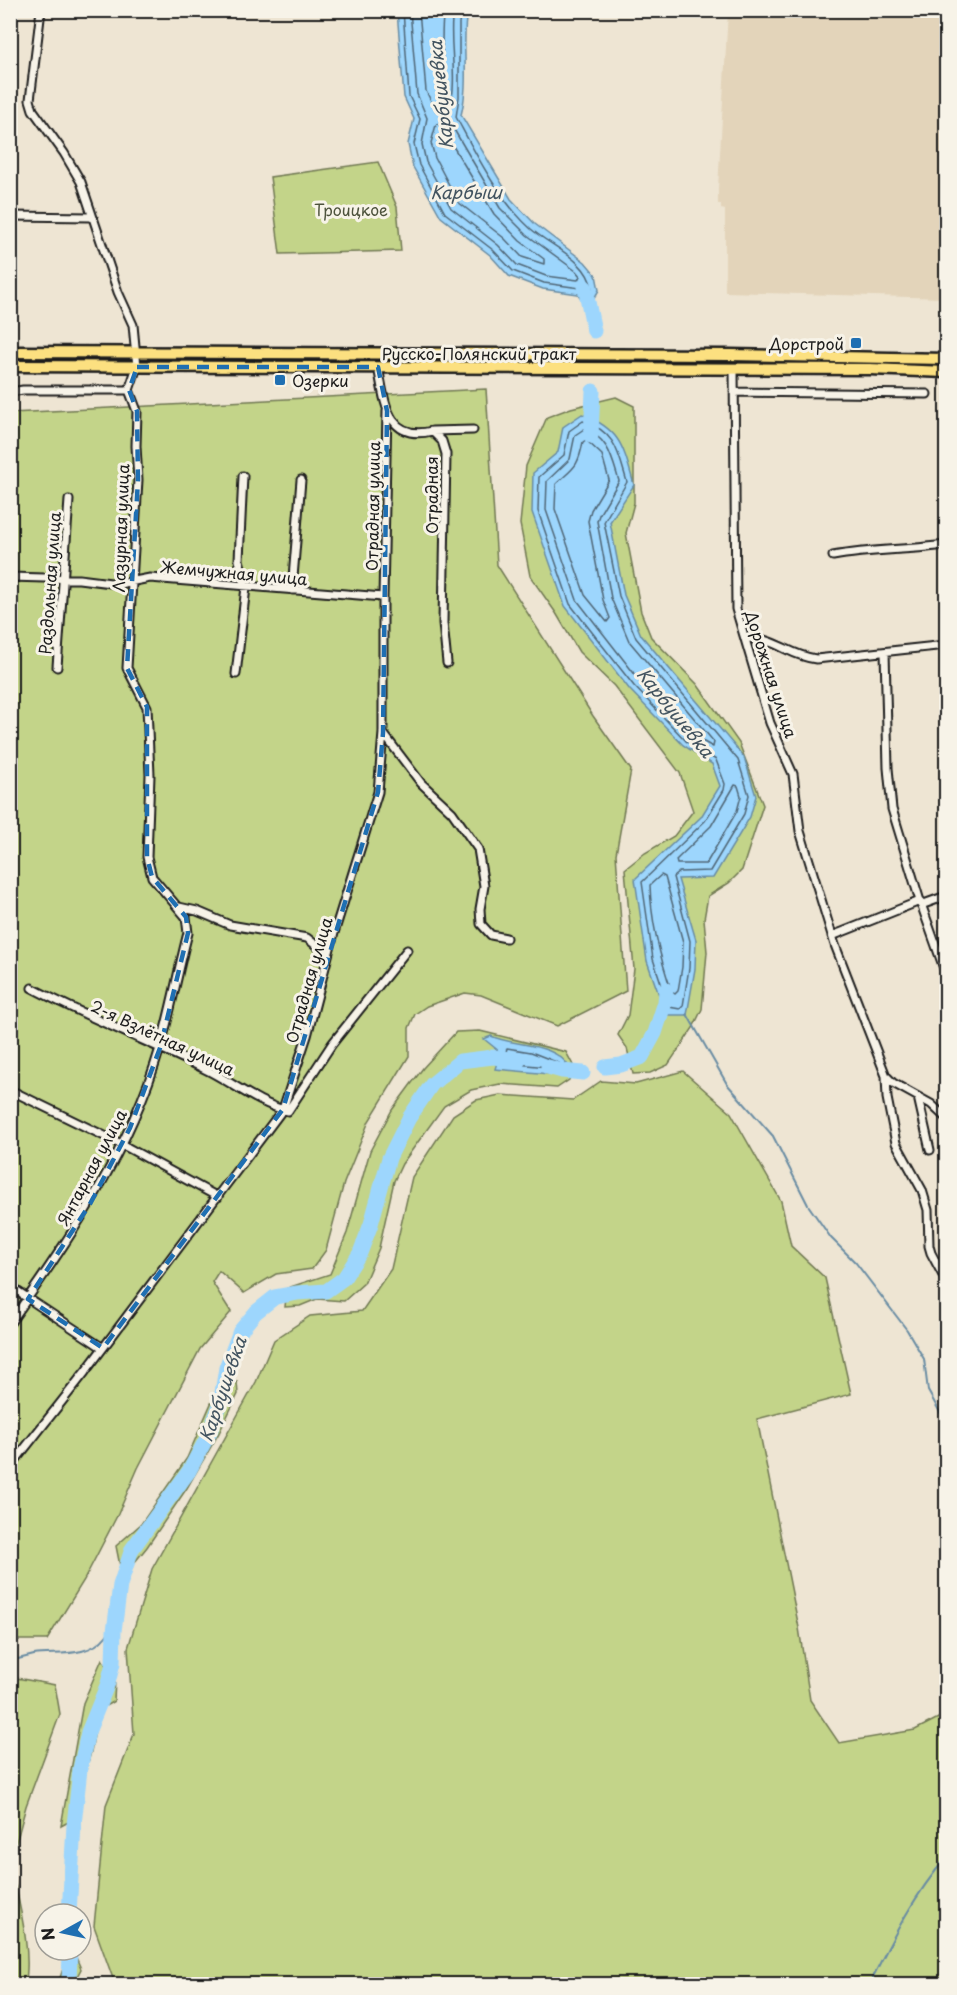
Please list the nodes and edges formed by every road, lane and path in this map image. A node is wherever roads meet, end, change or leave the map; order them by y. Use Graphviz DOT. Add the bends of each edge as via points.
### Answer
graph roads {
  1 [pos="41,10"];
  2 [pos="10,216"];
  3 [pos="92,217"];
  4 [pos="10,352"];
  5 [pos="136,353"];
  6 [pos="946,358"];
  7 [pos="10,366"];
  8 [pos="137,367"];
  9 [pos="378,367"];
  10 [pos="734,369"];
  11 [pos="946,372"];
  12 [pos="129,390"];
  13 [pos="10,392"];
  14 [pos="734,392"];
  15 [pos="927,394"];
  16 [pos="387,411"];
  17 [pos="473,430"];
  18 [pos="432,431"];
  19 [pos="243,476"];
  20 [pos="301,480"];
  21 [pos="69,500"];
  22 [pos="946,544"];
  23 [pos="834,556"];
  24 [pos="10,577"];
  25 [pos="62,579"];
  26 [pos="132,582"];
  27 [pos="246,587"];
  28 [pos="292,590"];
  29 [pos="383,597"];
  30 [pos="746,638"];
  31 [pos="946,645"];
  32 [pos="885,652"];
  33 [pos="447,663"];
  34 [pos="57,667"];
  35 [pos="236,674"];
  36 [pos="384,733"];
  37 [pos="946,896"];
  38 [pos="920,903"];
  39 [pos="179,907"];
  40 [pos="832,936"];
  41 [pos="506,938"];
  42 [pos="407,950"];
  43 [pos="328,955"];
  44 [pos="946,974"];
  45 [pos="32,988"];
  46 [pos="160,1047"];
  47 [pos="886,1076"];
  48 [pos="10,1090"];
  49 [pos="918,1097"];
  50 [pos="283,1109"];
  51 [pos="946,1118"];
  52 [pos="121,1144"];
  53 [pos="930,1150"];
  54 [pos="218,1197"];
  55 [pos="946,1281"];
  56 [pos="17,1291"];
  57 [pos="28,1299"];
  58 [pos="10,1323"];
  59 [pos="103,1348"];
  60 [pos="10,1467"];
  1 -- 3 [label="street" via="30,100 81,182"];
  2 -- 3 [label="street"];
  3 -- 5 [label="street" via="133,324"];
  4 -- 5 [label="main road, Русско-Полянский тракт"];
  5 -- 6 [label="main road, Русско-Полянский тракт"];
  5 -- 8 [label="street"];
  7 -- 8 [label="main road, Русско-Полянский тракт"];
  8 -- 9 [label="main road, Русско-Полянский тракт"];
  8 -- 12 [label="street"];
  9 -- 10 [label="main road, Русско-Полянский тракт"];
  9 -- 16 [label="street"];
  10 -- 11 [label="main road, Русско-Полянский тракт"];
  10 -- 14 [label="street, Дорожная улица"];
  12 -- 13 [label="street"];
  12 -- 26 [label="street, Лазурная улица" via="137,411 138,480"];
  14 -- 15 [label="street"];
  14 -- 30 [label="street, Дорожная улица" via="736,609"];
  16 -- 18 [label="street, Отрадная" via="405,432"];
  16 -- 29 [label="street, Отрадная улица"];
  17 -- 18 [label="street"];
  18 -- 33 [label="street, Отрадная" via="442,441 446,454 443,623"];
  19 -- 27 [label="street" via="239,560"];
  20 -- 28 [label="street"];
  21 -- 25 [label="street, Раздольная улица"];
  22 -- 23 [label="street"];
  24 -- 25 [label="street, Жемчужная улица"];
  25 -- 26 [label="street, Жемчужная улица"];
  25 -- 34 [label="street, Раздольная улица"];
  26 -- 27 [label="street, Жемчужная улица" via="150,578"];
  26 -- 39 [label="street, Лазурная улица" via="127,668 147,707 147,857 152,877"];
  27 -- 28 [label="street, Жемчужная улица"];
  27 -- 35 [label="street"];
  28 -- 29 [label="street, Жемчужная улица"];
  29 -- 36 [label="street, Отрадная улица"];
  30 -- 32 [label="street" via="770,640 795,654 816,659"];
  30 -- 40 [label="street, Дорожная улица" via="770,723 793,774 800,831"];
  31 -- 32 [label="street"];
  32 -- 38 [label="street" via="890,797"];
  36 -- 41 [label="street" via="421,783 452,812 478,849 484,886 481,924 490,935"];
  36 -- 43 [label="street, Отрадная улица" via="378,792"];
  37 -- 38 [label="street"];
  38 -- 40 [label="street"];
  38 -- 44 [label="street"];
  39 -- 43 [label="street" via="230,926 307,938"];
  39 -- 46 [label="street, Янтарная улица" via="186,917 188,933"];
  40 -- 47 [label="street, Дорожная улица"];
  42 -- 50 [label="street" via="332,1044 288,1110"];
  43 -- 50 [label="street, Отрадная улица"];
  45 -- 46 [label="street, 2-я Взлётная улица"];
  46 -- 50 [label="street, 2-я Взлётная улица"];
  46 -- 52 [label="street, Янтарная улица"];
  47 -- 49 [label="street"];
  47 -- 55 [label="street, Дорожная улица" via="896,1143 926,1198 929,1246"];
  48 -- 52 [label="street"];
  49 -- 51 [label="street"];
  49 -- 53 [label="street"];
  50 -- 54 [label="street, Отрадная улица"];
  52 -- 54 [label="street"];
  52 -- 57 [label="street, Янтарная улица" via="90,1204"];
  54 -- 59 [label="street, Отрадная улица"];
  56 -- 57 [label="street"];
  57 -- 58 [label="street, Янтарная улица"];
  57 -- 59 [label="street"];
  59 -- 60 [label="street, Отрадная улица"];
}
